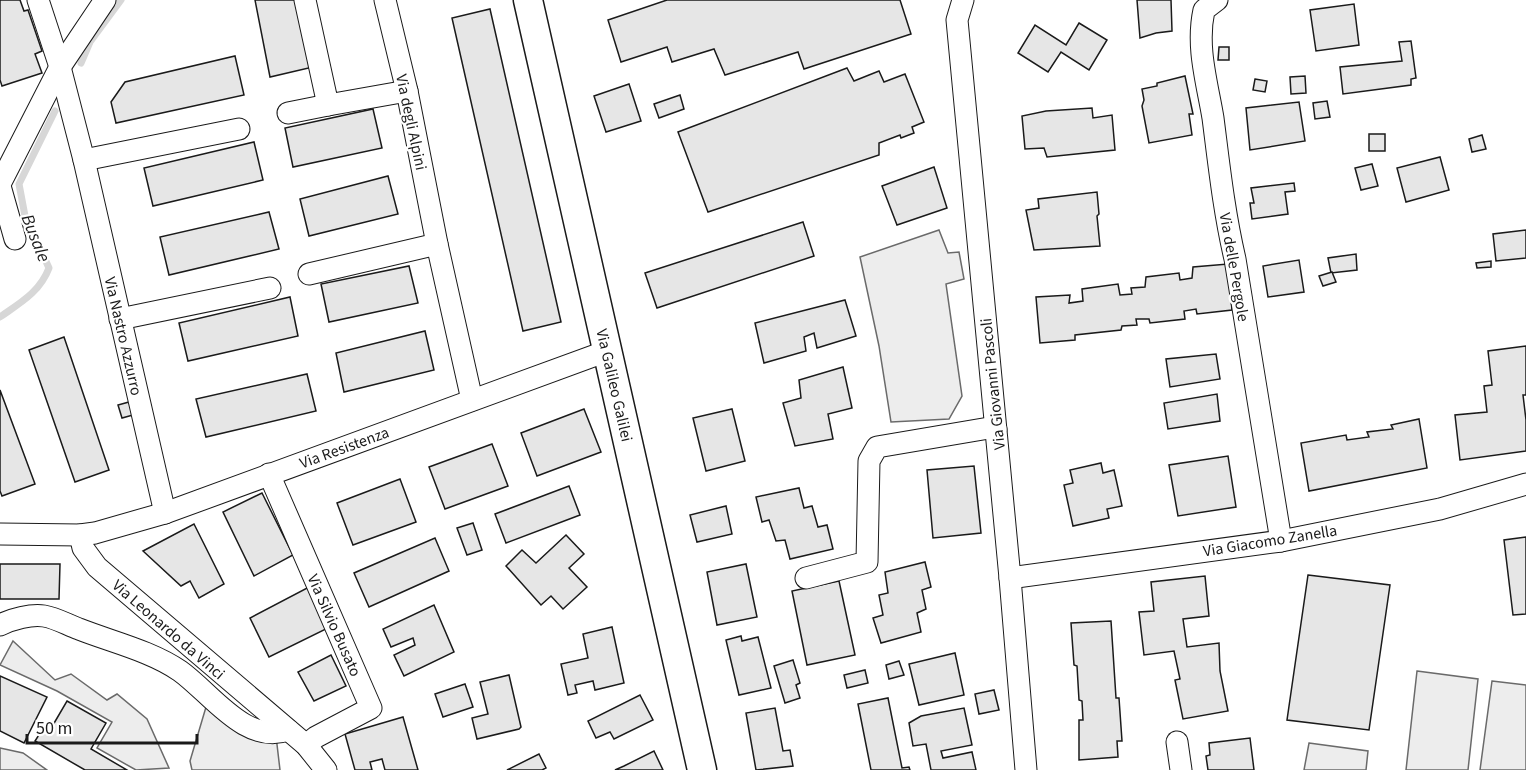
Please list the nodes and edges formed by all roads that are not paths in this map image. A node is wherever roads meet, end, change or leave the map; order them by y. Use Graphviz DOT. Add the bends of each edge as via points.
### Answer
graph roads {
  1 [pos="38,0"];
  2 [pos="105,0"];
  3 [pos="306,0"];
  4 [pos="385,0"];
  5 [pos="528,0"];
  6 [pos="1217,0"];
  7 [pos="969,1"];
  8 [pos="60,67"];
  9 [pos="406,91"];
  10 [pos="328,105"];
  11 [pos="288,113"];
  12 [pos="239,129"];
  13 [pos="84,160"];
  14 [pos="0,185"];
  15 [pos="15,239"];
  16 [pos="437,244"];
  17 [pos="309,274"];
  18 [pos="270,288"];
  19 [pos="120,319"];
  20 [pos="607,351"];
  21 [pos="472,400"];
  22 [pos="996,429"];
  23 [pos="269,474"];
  24 [pos="1526,484"];
  25 [pos="165,513"];
  26 [pos="0,534"];
  27 [pos="80,535"];
  28 [pos="1281,541"];
  29 [pos="806,578"];
  30 [pos="1011,578"];
  31 [pos="0,625"];
  32 [pos="288,730"];
  33 [pos="1177,742"];
  34 [pos="306,745"];
  35 [pos="326,770"];
  36 [pos="702,770"];
  37 [pos="1026,770"];
  38 [pos="1181,770"];
  1 -- 8 [label="street, Via Nastro Azzurro"];
  2 -- 8 [label="street"];
  3 -- 10 [label="street"];
  4 -- 9 [label="street, Via degli Alpini"];
  5 -- 20 [label="main road, Via Galileo Galilei"];
  6 -- 28 [label="street, Via delle Pergole" via="1204,10 1199,30 1202,59 1225,218"];
  7 -- 22 [label="street, Via Giovanni Pascoli" via="957,20"];
  8 -- 13 [label="street, Via Nastro Azzurro"];
  8 -- 14 [label="street"];
  9 -- 10 [label="street"];
  9 -- 16 [label="street, Via degli Alpini"];
  10 -- 11 [label="street"];
  12 -- 13 [label="street"];
  13 -- 19 [label="street, Via Nastro Azzurro"];
  14 -- 15 [label="street"];
  16 -- 17 [label="street"];
  16 -- 21 [label="street, Via degli Alpini"];
  18 -- 19 [label="street, Via Nastro Azzurro"];
  19 -- 25 [label="street, Via Nastro Azzurro"];
  20 -- 21 [label="street, Via Resistenza"];
  20 -- 36 [label="main road, Via Galileo Galilei"];
  21 -- 23 [label="street, Via Resistenza"];
  22 -- 29 [label="street" via="877,447 868,461 867,562"];
  22 -- 30 [label="street, Via Giovanni Pascoli"];
  23 -- 25 [label="street, Via Resistenza"];
  23 -- 34 [label="street, Via Silvio Busato" via="371,708"];
  24 -- 28 [label="street, Via Giacomo Zanella" via="1440,509"];
  25 -- 27 [label="street, Via Resistenza"];
  26 -- 27 [label="street"];
  27 -- 32 [label="street, Via Leonardo da Vinci" via="83,548 97,567"];
  28 -- 30 [label="street, Via Giacomo Zanella"];
  30 -- 37 [label="street, Via Giovanni Pascoli"];
  31 -- 32 [label="street" via="44,616 180,671 248,726 277,734"];
  32 -- 34 [label="street, Via Leonardo da Vinci"];
  33 -- 38 [label="street"];
  34 -- 35 [label="street, Via Leonardo da Vinci"];
}
